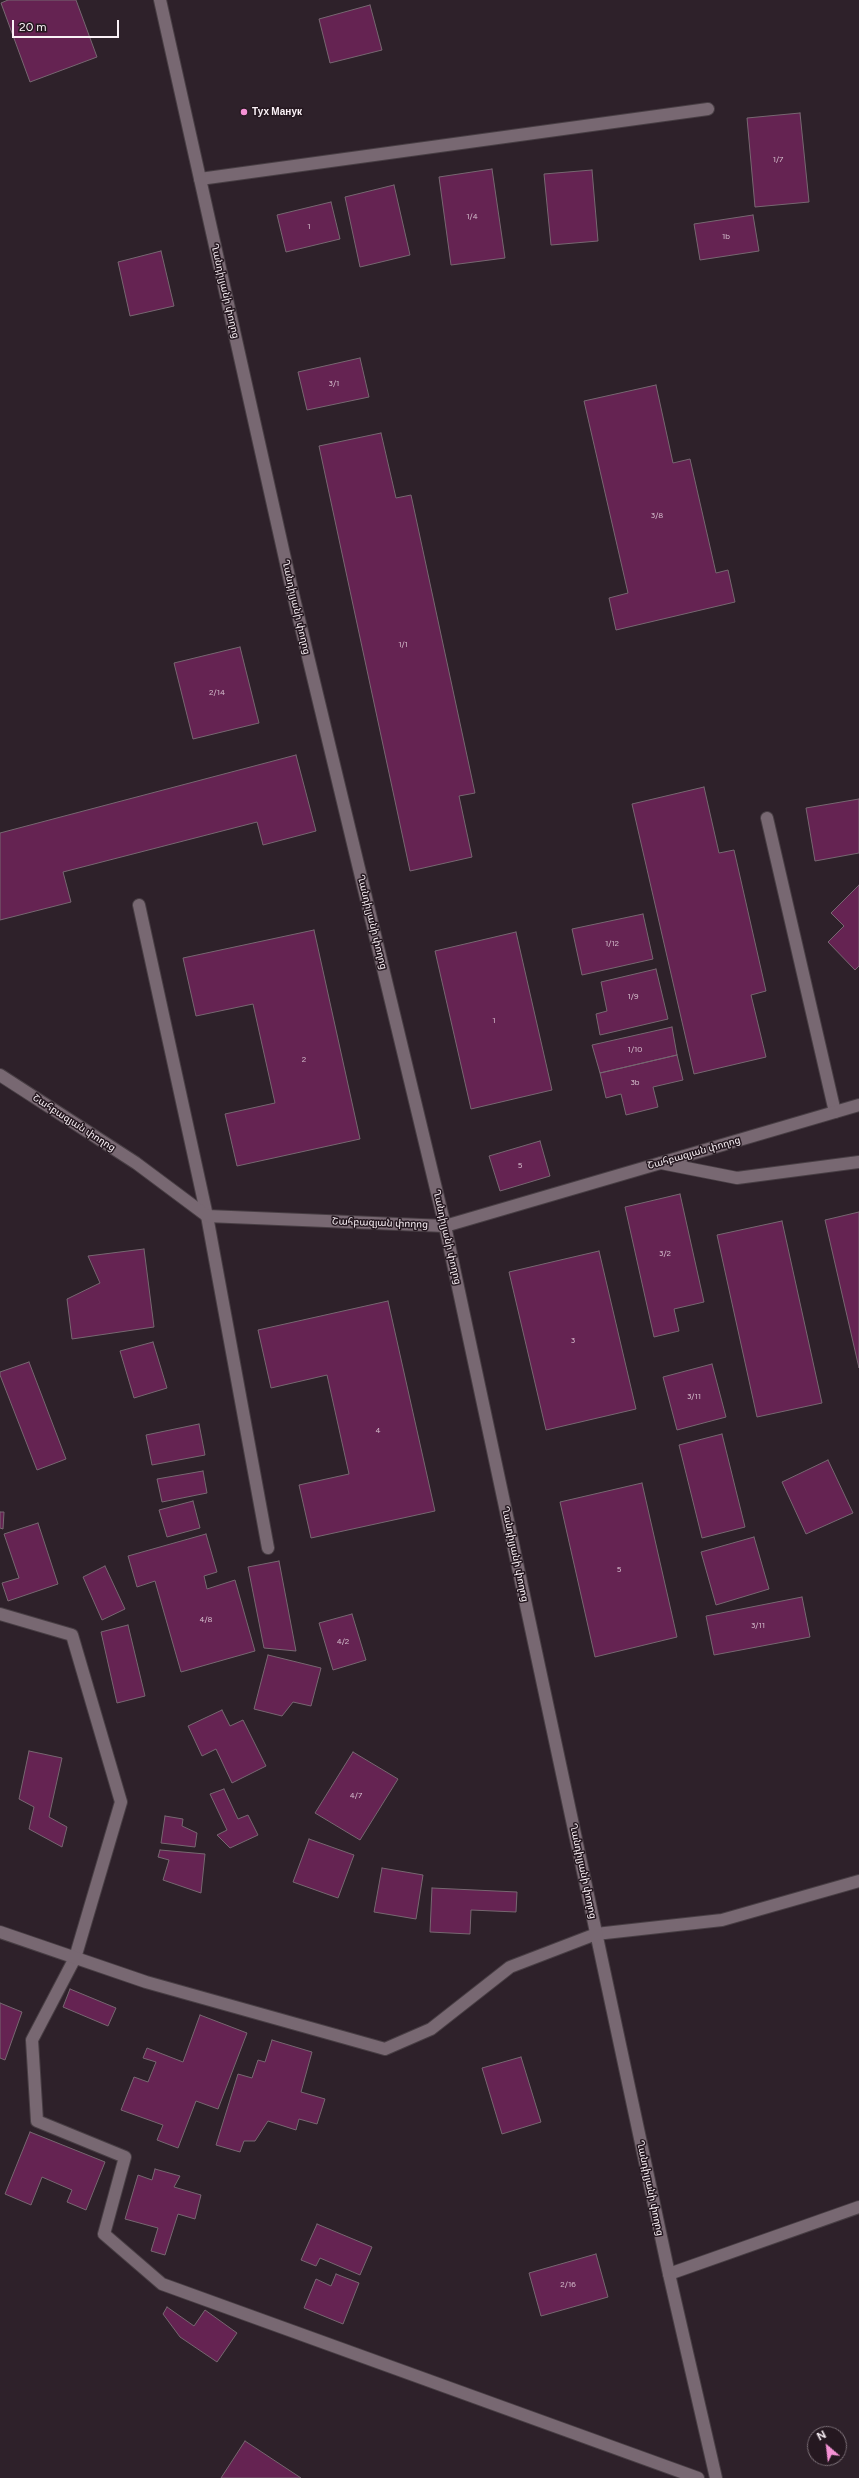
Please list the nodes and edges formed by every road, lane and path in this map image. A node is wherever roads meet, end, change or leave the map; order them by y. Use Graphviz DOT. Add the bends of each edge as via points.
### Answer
graph roads {
  1 [pos="160,0"];
  2 [pos="708,109"];
  3 [pos="200,179"];
  4 [pos="767,818"];
  5 [pos="139,905"];
  6 [pos="0,1075"];
  7 [pos="859,1105"];
  8 [pos="835,1112"];
  9 [pos="859,1162"];
  10 [pos="661,1163"];
  11 [pos="207,1216"];
  12 [pos="445,1226"];
  13 [pos="268,1548"];
  14 [pos="0,1614"];
  15 [pos="859,1881"];
  16 [pos="0,1932"];
  17 [pos="596,1934"];
  18 [pos="75,1958"];
  19 [pos="859,2207"];
  20 [pos="669,2274"];
  21 [pos="698,2478"];
  22 [pos="716,2478"];
  1 -- 3 [label="main road, Ղանդիլյանի փողոց"];
  2 -- 3 [label="main road"];
  3 -- 12 [label="main road, Ղանդիլյանի փողոց" via="292,590"];
  4 -- 8 [label="main road"];
  5 -- 11 [label="main road"];
  6 -- 11 [label="main road, Շահբազյան փողոց" via="136,1163"];
  7 -- 8 [label="main road, Շահբազյան փողոց"];
  8 -- 10 [label="main road, Շահբազյան փողոց"];
  9 -- 10 [label="main road" via="737,1178"];
  10 -- 12 [label="main road, Շահբազյան փողոց"];
  11 -- 12 [label="main road, Շահբազյան փողոց"];
  11 -- 13 [label="main road"];
  12 -- 17 [label="main road, Ղանդիլյանի փողոց"];
  14 -- 18 [label="main road" via="72,1636 121,1802"];
  15 -- 17 [label="main road" via="722,1920"];
  16 -- 18 [label="main road"];
  17 -- 18 [label="main road" via="510,1967 431,2029 385,2049 146,1982"];
  17 -- 20 [label="main road, Ղանդիլյանի փողոց"];
  18 -- 21 [label="main road" via="32,2040 37,2121 125,2157 104,2234 162,2284"];
  19 -- 20 [label="main road"];
  20 -- 22 [label="main road, Ղանդիլյանի փողոց"];
}
